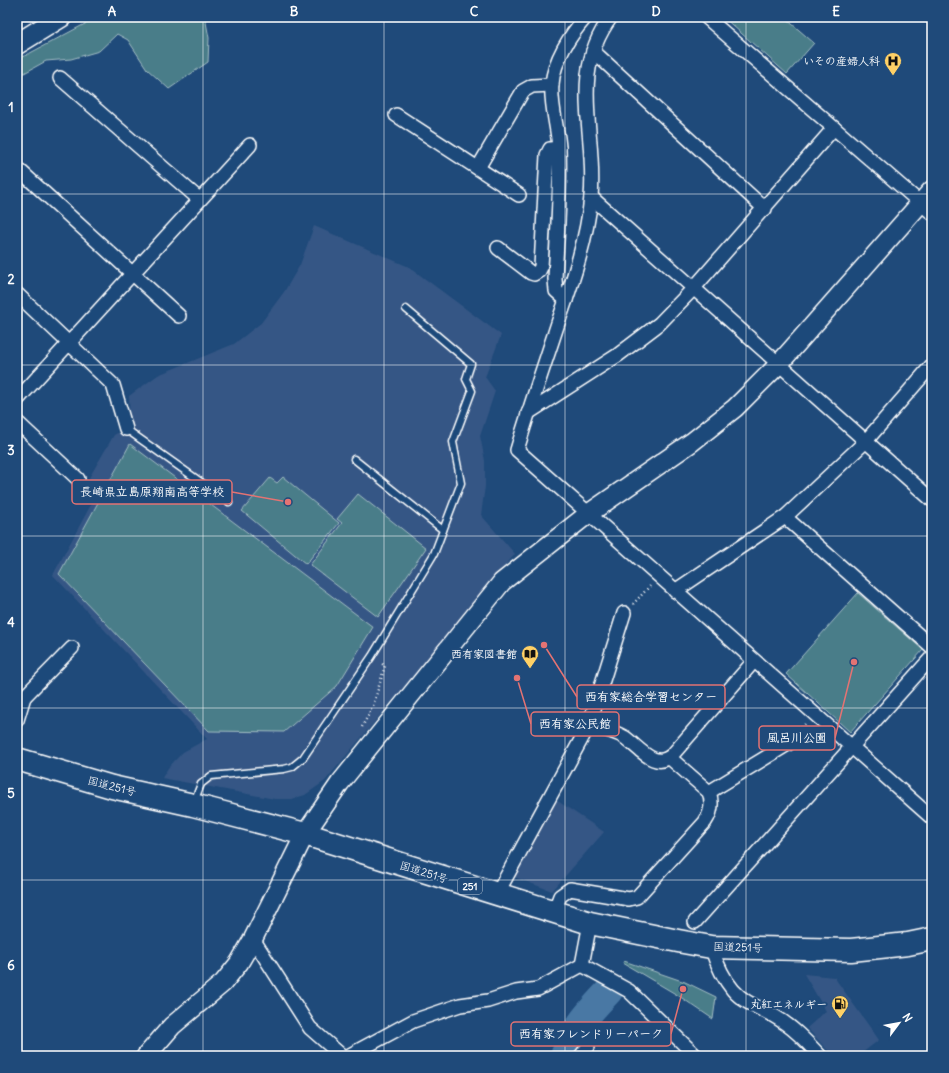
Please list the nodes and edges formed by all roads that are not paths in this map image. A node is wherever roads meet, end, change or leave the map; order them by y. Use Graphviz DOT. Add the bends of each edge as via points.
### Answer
graph roads {
  1 [pos="61,17"];
  2 [pos="586,17"];
  3 [pos="611,17"];
  4 [pos="706,17"];
  5 [pos="17,44"];
  6 [pos="593,52"];
  7 [pos="60,78"];
  8 [pos="552,85"];
  9 [pos="396,115"];
  10 [pos="834,128"];
  11 [pos="250,146"];
  12 [pos="559,148"];
  13 [pos="17,168"];
  14 [pos="478,168"];
  15 [pos="519,195"];
  16 [pos="591,197"];
  17 [pos="199,199"];
  18 [pos="928,202"];
  19 [pos="764,209"];
  20 [pos="498,248"];
  21 [pos="132,273"];
  22 [pos="693,289"];
  23 [pos="17,294"];
  24 [pos="566,300"];
  25 [pos="406,308"];
  26 [pos="179,316"];
  27 [pos="70,343"];
  28 [pos="778,365"];
  29 [pos="932,365"];
  30 [pos="17,400"];
  31 [pos="528,414"];
  32 [pos="17,422"];
  33 [pos="126,429"];
  34 [pos="865,442"];
  35 [pos="354,458"];
  36 [pos="78,479"];
  37 [pos="932,500"];
  38 [pos="229,502"];
  39 [pos="588,514"];
  40 [pos="785,517"];
  41 [pos="443,530"];
  42 [pos="675,591"];
  43 [pos="624,613"];
  44 [pos="932,647"];
  45 [pos="72,648"];
  46 [pos="932,657"];
  47 [pos="754,661"];
  48 [pos="21,696"];
  49 [pos="17,720"];
  50 [pos="589,724"];
  51 [pos="788,744"];
  52 [pos="851,747"];
  53 [pos="670,758"];
  54 [pos="17,759"];
  55 [pos="709,792"];
  56 [pos="193,805"];
  57 [pos="932,818"];
  58 [pos="305,834"];
  59 [pos="497,894"];
  60 [pos="554,912"];
  61 [pos="695,922"];
  62 [pos="590,923"];
  63 [pos="253,939"];
  64 [pos="932,939"];
  65 [pos="711,947"];
  66 [pos="582,965"];
  67 [pos="146,1056"];
  68 [pos="342,1056"];
  69 [pos="348,1056"];
  70 [pos="696,1056"];
  71 [pos="820,1056"];
  1 -- 5 [label="main road"];
  2 -- 8 [label="street" via="565,46"];
  3 -- 6 [label="street" via="601,31"];
  4 -- 10 [label="street"];
  6 -- 16 [label="street" via="585,104 592,161"];
  6 -- 19 [label="street"];
  7 -- 17 [label="street"];
  8 -- 12 [label="street"];
  8 -- 14 [label="street" via="532,86 523,91"];
  9 -- 14 [label="street"];
  10 -- 18 [label="street"];
  10 -- 19 [label="street"];
  11 -- 17 [label="street"];
  12 -- 20 [label="street" via="550,149 547,156 539,271 531,273"];
  12 -- 24 [label="street" via="555,279 556,291"];
  13 -- 21 [label="street"];
  14 -- 15 [label="street"];
  16 -- 22 [label="street"];
  16 -- 24 [label="street" via="581,254"];
  17 -- 21 [label="street"];
  18 -- 28 [label="street"];
  19 -- 22 [label="street"];
  21 -- 26 [label="street"];
  21 -- 27 [label="street"];
  22 -- 28 [label="street"];
  22 -- 31 [label="street" via="659,324 618,355"];
  23 -- 27 [label="street"];
  24 -- 31 [label="street"];
  25 -- 41 [label="lane" via="471,364 466,379 472,391 453,442 461,483"];
  27 -- 30 [label="street"];
  27 -- 33 [label="street" via="113,385"];
  28 -- 34 [label="street"];
  28 -- 39 [label="street" via="735,408 692,442"];
  29 -- 34 [label="street"];
  31 -- 39 [label="street" via="517,450"];
  32 -- 36 [label="street"];
  33 -- 38 [label="lane"];
  34 -- 37 [label="street"];
  34 -- 40 [label="street"];
  35 -- 41 [label="lane"];
  39 -- 42 [label="street"];
  39 -- 58 [label="street" via="502,582 340,783"];
  40 -- 42 [label="street"];
  40 -- 44 [label="street"];
  41 -- 56 [label="lane" via="434,554 372,656 303,758 292,767 284,769 211,776 201,784"];
  42 -- 47 [label="street"];
  43 -- 50 [label="street"];
  45 -- 48 [label="street"];
  46 -- 52 [label="street"];
  47 -- 52 [label="street"];
  47 -- 53 [label="street"];
  48 -- 49 [label="street"];
  50 -- 53 [label="street" via="623,737 652,760"];
  50 -- 59 [label="street"];
  51 -- 55 [label="street"];
  52 -- 57 [label="street"];
  52 -- 61 [label="street"];
  53 -- 55 [label="street"];
  54 -- 56 [label="highway, 国道251号 / 251" via="112,787"];
  55 -- 60 [label="street" via="710,812 705,822 641,895 629,899 570,889 560,896"];
  56 -- 58 [label="highway, 国道251号 / 251"];
  58 -- 59 [label="highway, 国道251号 / 251"];
  58 -- 63 [label="street"];
  59 -- 60 [label="highway, 国道251号 / 251"];
  60 -- 62 [label="highway, 国道251号 / 251"];
  62 -- 65 [label="highway, 国道251号 / 251"];
  62 -- 66 [label="street"];
  63 -- 67 [label="street" via="223,983 172,1026"];
  63 -- 68 [label="street" via="310,1028"];
  64 -- 65 [label="highway, 国道251号 / 251" via="851,950"];
  65 -- 71 [label="street" via="719,970 733,991 746,1002 775,1016 801,1036"];
  66 -- 69 [label="street" via="538,989 460,1006 413,1021"];
  66 -- 70 [label="street" via="629,991"];
}
